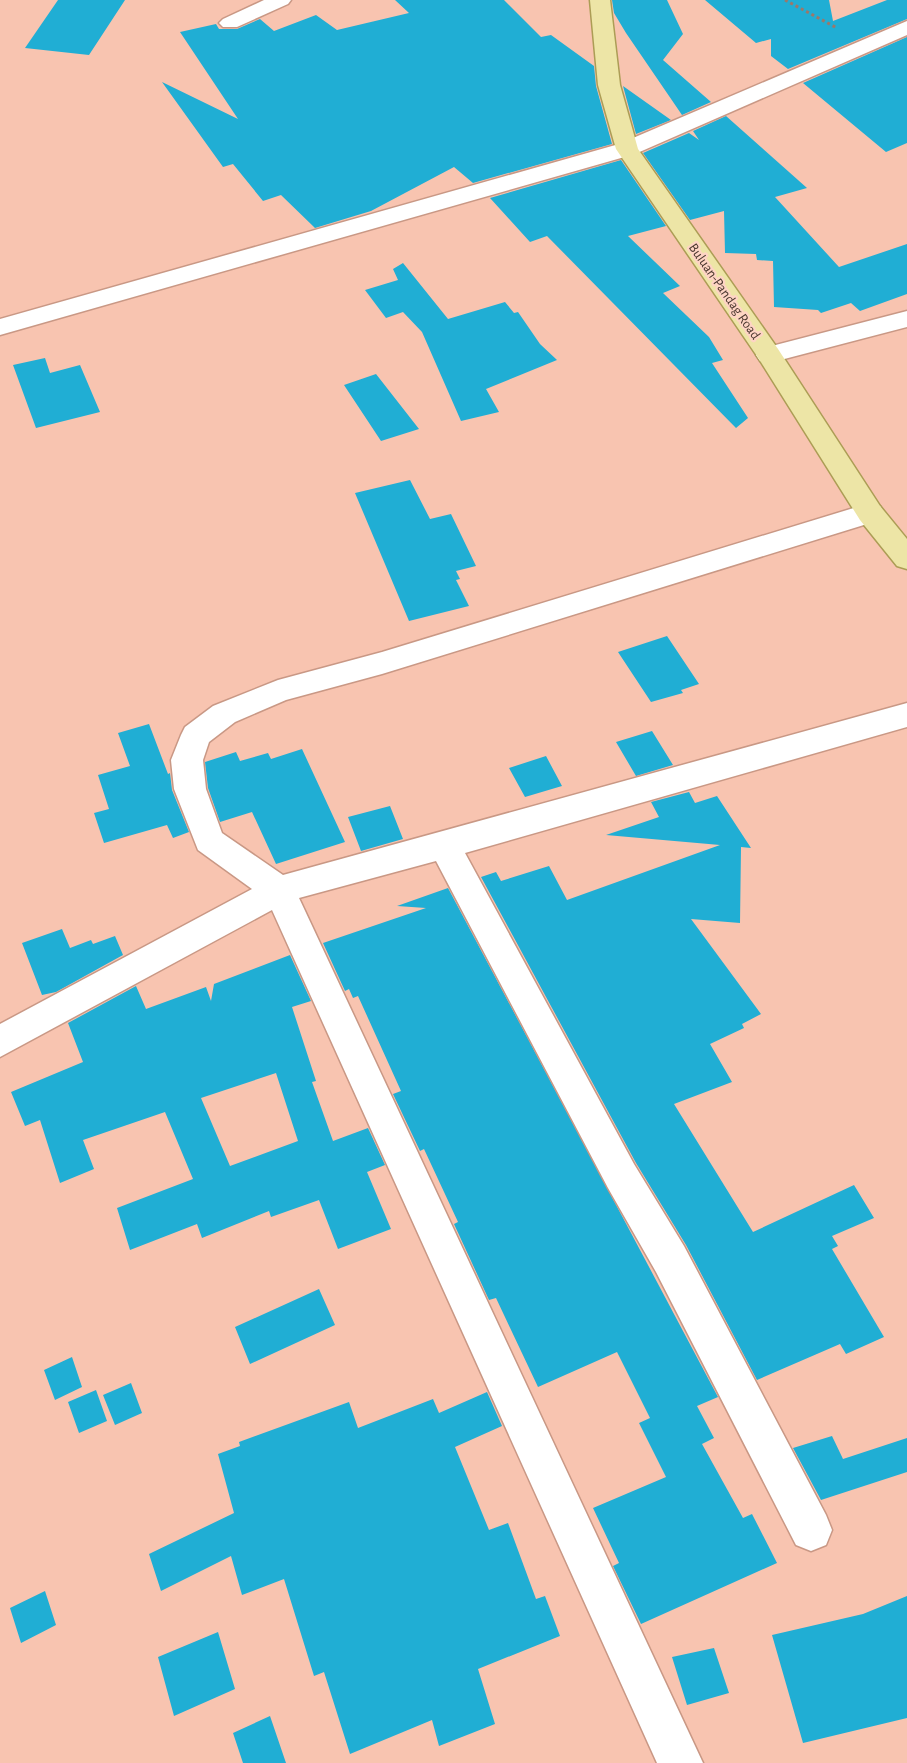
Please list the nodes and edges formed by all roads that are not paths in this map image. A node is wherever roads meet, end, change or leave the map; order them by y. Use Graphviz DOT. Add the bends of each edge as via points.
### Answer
graph roads {
  1 [pos="281,0"];
  2 [pos="600,0"];
  3 [pos="230,23"];
  4 [pos="907,27"];
  5 [pos="627,149"];
  6 [pos="907,319"];
  7 [pos="0,327"];
  8 [pos="769,356"];
  9 [pos="870,513"];
  10 [pos="907,559"];
  11 [pos="907,715"];
  12 [pos="444,846"];
  13 [pos="279,890"];
  14 [pos="0,1042"];
  15 [pos="811,1530"];
  16 [pos="680,1763"];
  1 -- 3 [label="street"];
  2 -- 5 [label="main road, Buluan-Pandag Road" via="609,85"];
  4 -- 5 [label="street"];
  5 -- 7 [label="street"];
  5 -- 8 [label="main road, Buluan-Pandag Road"];
  6 -- 8 [label="street"];
  8 -- 9 [label="main road, Buluan-Pandag Road"];
  9 -- 10 [label="main road, Buluan-Pandag Road"];
  9 -- 13 [label="street" via="382,663 278,691 224,714 196,735 187,760 190,789 209,841"];
  11 -- 12 [label="street"];
  12 -- 13 [label="street"];
  12 -- 15 [label="street" via="621,1176 670,1259"];
  13 -- 14 [label="street"];
  13 -- 16 [label="street"];
}
